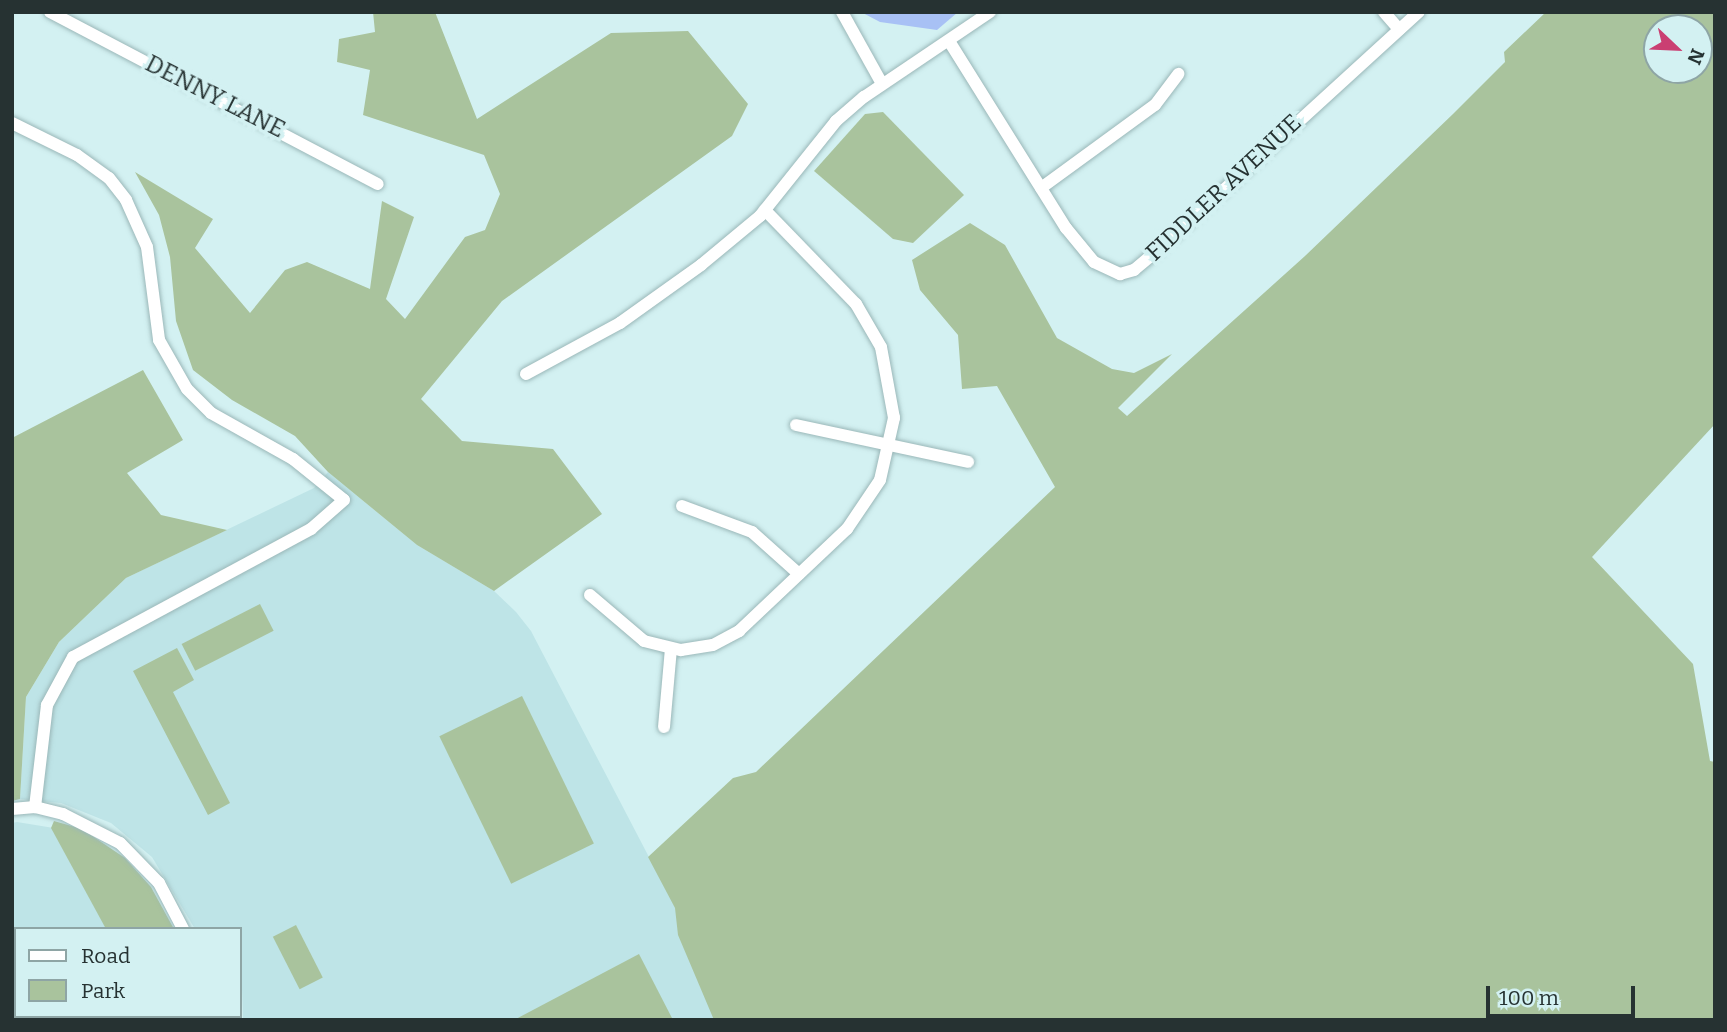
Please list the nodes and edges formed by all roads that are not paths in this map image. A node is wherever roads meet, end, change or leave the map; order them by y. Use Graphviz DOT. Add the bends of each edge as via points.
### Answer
graph roads {
  1 [pos="50,12"];
  2 [pos="842,12"];
  3 [pos="990,12"];
  4 [pos="1384,12"];
  5 [pos="1419,12"];
  6 [pos="1399,29"];
  7 [pos="949,41"];
  8 [pos="1178,74"];
  9 [pos="882,85"];
  10 [pos="12,123"];
  11 [pos="378,184"];
  12 [pos="1041,188"];
  13 [pos="765,210"];
  14 [pos="526,374"];
  15 [pos="796,425"];
  16 [pos="890,446"];
  17 [pos="968,462"];
  18 [pos="682,506"];
  19 [pos="799,574"];
  20 [pos="590,595"];
  21 [pos="671,649"];
  22 [pos="664,727"];
  23 [pos="35,807"];
  24 [pos="12,809"];
  25 [pos="182,927"];
  1 -- 11 [label="street, DENNY LANE"];
  2 -- 9 [label="street"];
  3 -- 7 [label="street"];
  4 -- 6 [label="street"];
  5 -- 6 [label="street, FIDDLER AVENUE"];
  6 -- 12 [label="street, FIDDLER AVENUE" via="1135,271 1112,273 1094,262"];
  7 -- 9 [label="street"];
  7 -- 12 [label="street, FIDDLER AVENUE"];
  8 -- 12 [label="street" via="1155,105"];
  9 -- 13 [label="street" via="836,121"];
  10 -- 23 [label="street" via="77,155 109,178 126,200 147,247 159,340 187,389 211,413 293,459 344,500 311,529 73,657 47,705"];
  13 -- 14 [label="street" via="652,302"];
  13 -- 16 [label="street" via="841,288 873,330 890,381 894,418"];
  15 -- 16 [label="street"];
  16 -- 17 [label="street"];
  16 -- 19 [label="street" via="880,480 863,509"];
  18 -- 19 [label="street" via="764,539"];
  19 -- 21 [label="street" via="727,639 697,649"];
  20 -- 21 [label="street" via="633,635"];
  21 -- 22 [label="street"];
  23 -- 24 [label="street"];
  23 -- 25 [label="street" via="82,821 135,854 159,883"];
}
